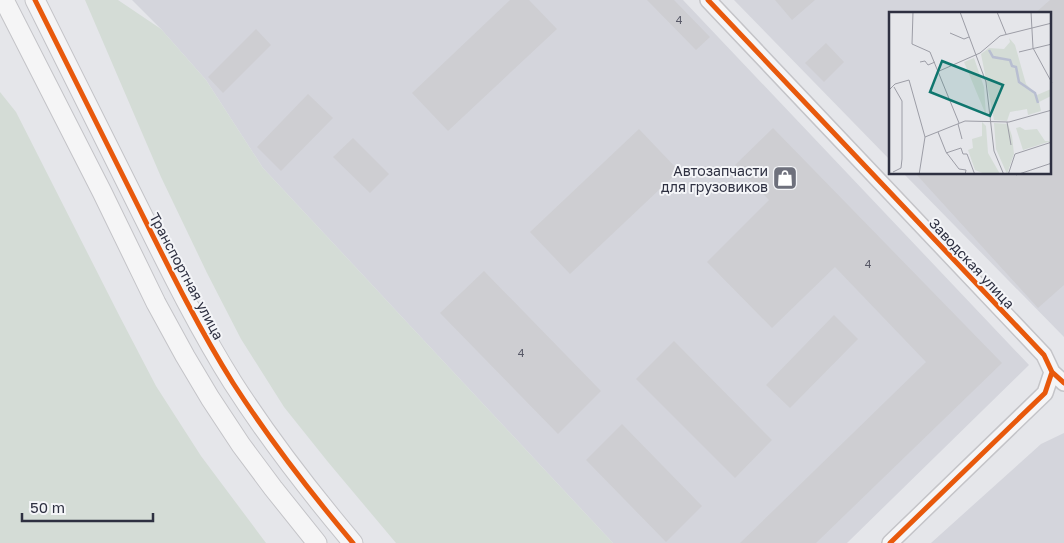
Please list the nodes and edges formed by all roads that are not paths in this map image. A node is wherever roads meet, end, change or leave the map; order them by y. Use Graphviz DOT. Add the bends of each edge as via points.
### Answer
graph roads {
  1 [pos="4,0"];
  2 [pos="35,0"];
  3 [pos="708,0"];
  4 [pos="1052,372"];
  5 [pos="1064,384"];
  6 [pos="317,543"];
  7 [pos="353,543"];
  8 [pos="890,543"];
  1 -- 6 [label="street" via="185,356 241,445"];
  2 -- 7 [label="street, Транспортная улица" via="174,280 208,341 263,428"];
  3 -- 4 [label="street, Заводская улица" via="1044,355"];
  4 -- 5 [label="street, Заводская улица"];
  4 -- 8 [label="street" via="1044,393"];
}
